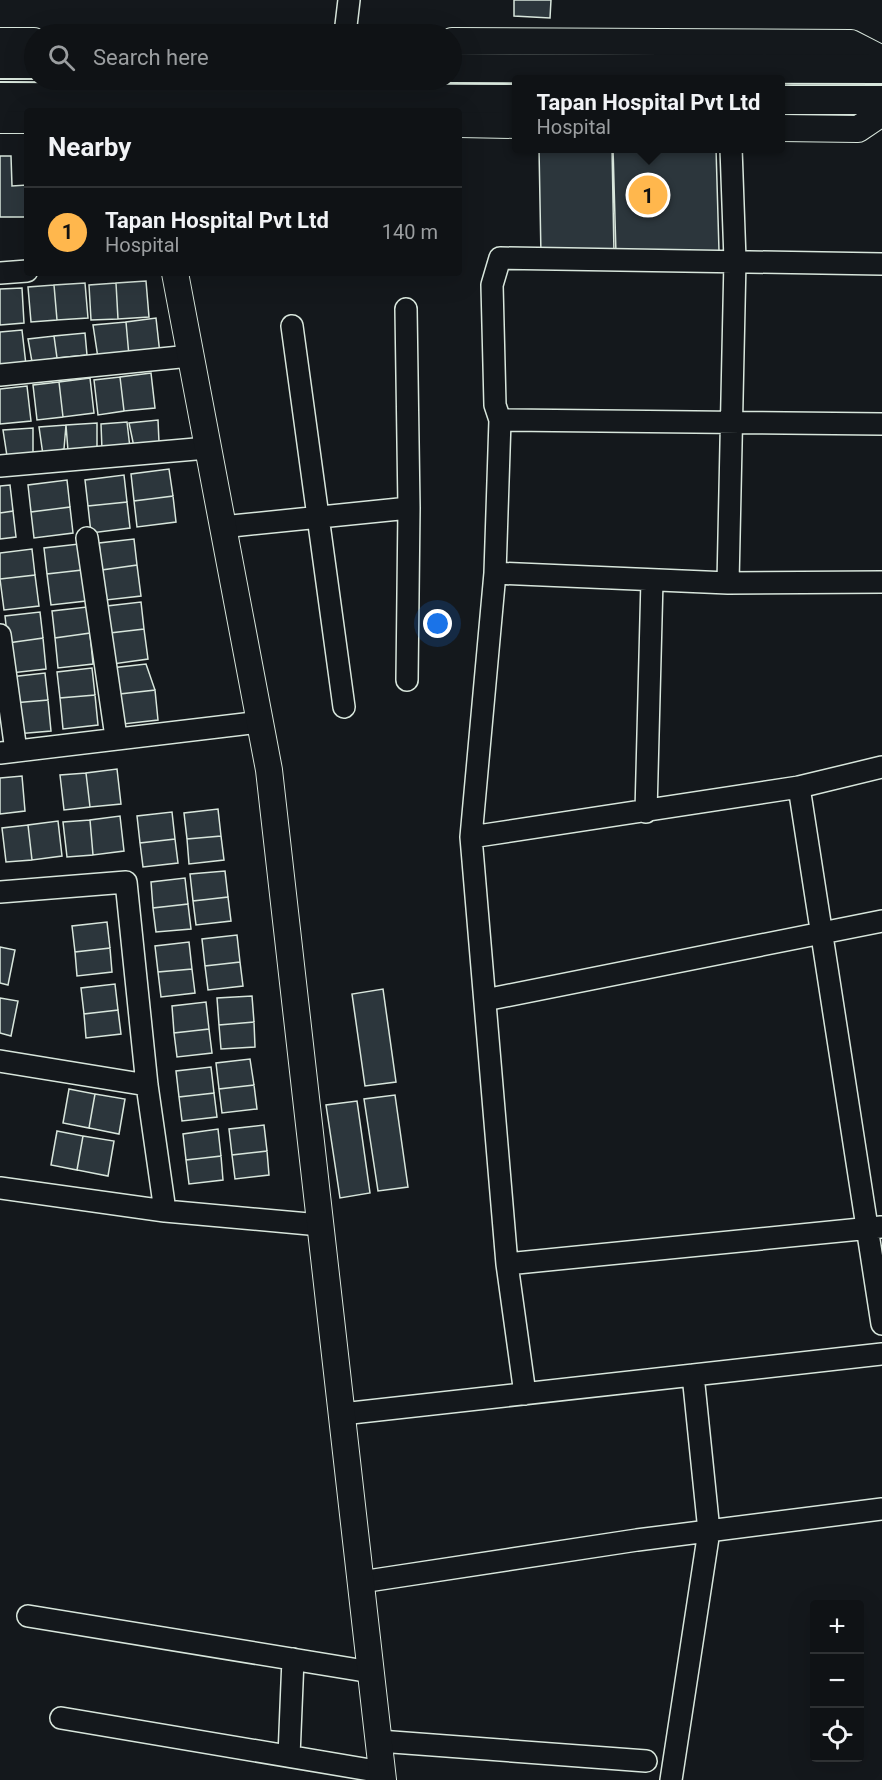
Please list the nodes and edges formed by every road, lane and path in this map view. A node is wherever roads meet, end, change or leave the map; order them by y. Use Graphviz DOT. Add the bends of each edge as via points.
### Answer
graph roads {
  1 [pos="349,0"];
  2 [pos="346,24"];
  3 [pos="0,41"];
  4 [pos="24,41"];
  5 [pos="462,41"];
  6 [pos="882,59"];
  7 [pos="0,64"];
  8 [pos="24,64"];
  9 [pos="462,68"];
  10 [pos="869,69"];
  11 [pos="0,97"];
  12 [pos="512,99"];
  13 [pos="785,100"];
  14 [pos="869,100"];
  15 [pos="882,113"];
  16 [pos="0,120"];
  17 [pos="24,120"];
  18 [pos="462,124"];
  19 [pos="512,125"];
  20 [pos="785,128"];
  21 [pos="731,153"];
  22 [pos="735,260"];
  23 [pos="882,264"];
  24 [pos="24,271"];
  25 [pos="0,273"];
  26 [pos="176,276"];
  27 [pos="406,309"];
  28 [pos="292,326"];
  29 [pos="190,356"];
  30 [pos="0,375"];
  31 [pos="500,420"];
  32 [pos="732,423"];
  33 [pos="882,424"];
  34 [pos="207,447"];
  35 [pos="0,466"];
  36 [pos="409,508"];
  37 [pos="319,517"];
  38 [pos="222,527"];
  39 [pos="87,538"];
  40 [pos="495,573"];
  41 [pos="652,580"];
  42 [pos="882,582"];
  43 [pos="729,583"];
  44 [pos="0,635"];
  45 [pos="407,680"];
  46 [pos="344,707"];
  47 [pos="260,722"];
  48 [pos="116,737"];
  49 [pos="8,752"];
  50 [pos="882,767"];
  51 [pos="799,787"];
  52 [pos="646,812"];
  53 [pos="471,837"];
  54 [pos="0,892"];
  55 [pos="882,921"];
  56 [pos="822,933"];
  57 [pos="485,1000"];
  58 [pos="0,1061"];
  59 [pos="147,1085"];
  60 [pos="0,1188"];
  61 [pos="165,1211"];
  62 [pos="320,1225"];
  63 [pos="875,1228"];
  64 [pos="507,1264"];
  65 [pos="882,1324"];
  66 [pos="882,1354"];
  67 [pos="693,1375"];
  68 [pos="525,1394"];
  69 [pos="342,1414"];
  70 [pos="882,1509"];
  71 [pos="710,1531"];
  72 [pos="361,1582"];
  73 [pos="28,1616"];
  74 [pos="293,1659"];
  75 [pos="371,1672"];
  76 [pos="61,1718"];
  77 [pos="379,1741"];
  78 [pos="289,1756"];
  79 [pos="646,1761"];
  80 [pos="383,1776"];
  81 [pos="671,1780"];
  1 -- 2 [label="street"];
  3 -- 4 [label="street"];
  5 -- 6 [label="street" via="851,43"];
  7 -- 8 [label="main road"];
  9 -- 10 [label="main road"];
  11 -- 12 [label="main road"];
  13 -- 14 [label="main road"];
  15 -- 20 [label="street" via="858,129"];
  16 -- 17 [label="street"];
  18 -- 19 [label="street"];
  21 -- 22 [label="street"];
  22 -- 23 [label="street"];
  22 -- 31 [label="street" via="500,258 492,285 495,405"];
  22 -- 32 [label="street"];
  24 -- 25 [label="street"];
  26 -- 29 [label="street"];
  27 -- 36 [label="street"];
  28 -- 37 [label="street"];
  29 -- 30 [label="street"];
  29 -- 34 [label="street"];
  31 -- 32 [label="street"];
  31 -- 40 [label="street"];
  32 -- 33 [label="street"];
  32 -- 43 [label="street"];
  34 -- 35 [label="street"];
  34 -- 38 [label="street"];
  36 -- 37 [label="street"];
  36 -- 45 [label="street"];
  37 -- 38 [label="street"];
  37 -- 46 [label="street"];
  38 -- 47 [label="street"];
  39 -- 48 [label="street"];
  40 -- 41 [label="street"];
  40 -- 53 [label="street"];
  41 -- 43 [label="street"];
  41 -- 52 [label="street"];
  42 -- 43 [label="street"];
  44 -- 49 [label="street"];
  47 -- 48 [label="street"];
  47 -- 62 [label="street" via="269,771"];
  48 -- 49 [label="street"];
  50 -- 51 [label="street"];
  51 -- 52 [label="street"];
  51 -- 56 [label="street"];
  52 -- 53 [label="street"];
  53 -- 57 [label="street"];
  54 -- 59 [label="street" via="126,882"];
  55 -- 56 [label="street"];
  56 -- 57 [label="street"];
  56 -- 63 [label="street"];
  57 -- 64 [label="street"];
  58 -- 59 [label="street"];
  59 -- 61 [label="street"];
  60 -- 61 [label="street"];
  61 -- 62 [label="street"];
  62 -- 69 [label="street"];
  63 -- 64 [label="street"];
  63 -- 65 [label="street"];
  64 -- 68 [label="street"];
  66 -- 67 [label="street"];
  67 -- 68 [label="street"];
  67 -- 71 [label="street"];
  68 -- 69 [label="street"];
  69 -- 72 [label="street"];
  70 -- 71 [label="street"];
  71 -- 72 [label="street"];
  71 -- 81 [label="street"];
  72 -- 75 [label="street"];
  73 -- 74 [label="street"];
  74 -- 75 [label="street"];
  74 -- 78 [label="street"];
  75 -- 77 [label="street"];
  76 -- 78 [label="street"];
  77 -- 79 [label="street"];
  77 -- 80 [label="street"];
  78 -- 80 [label="street"];
}
